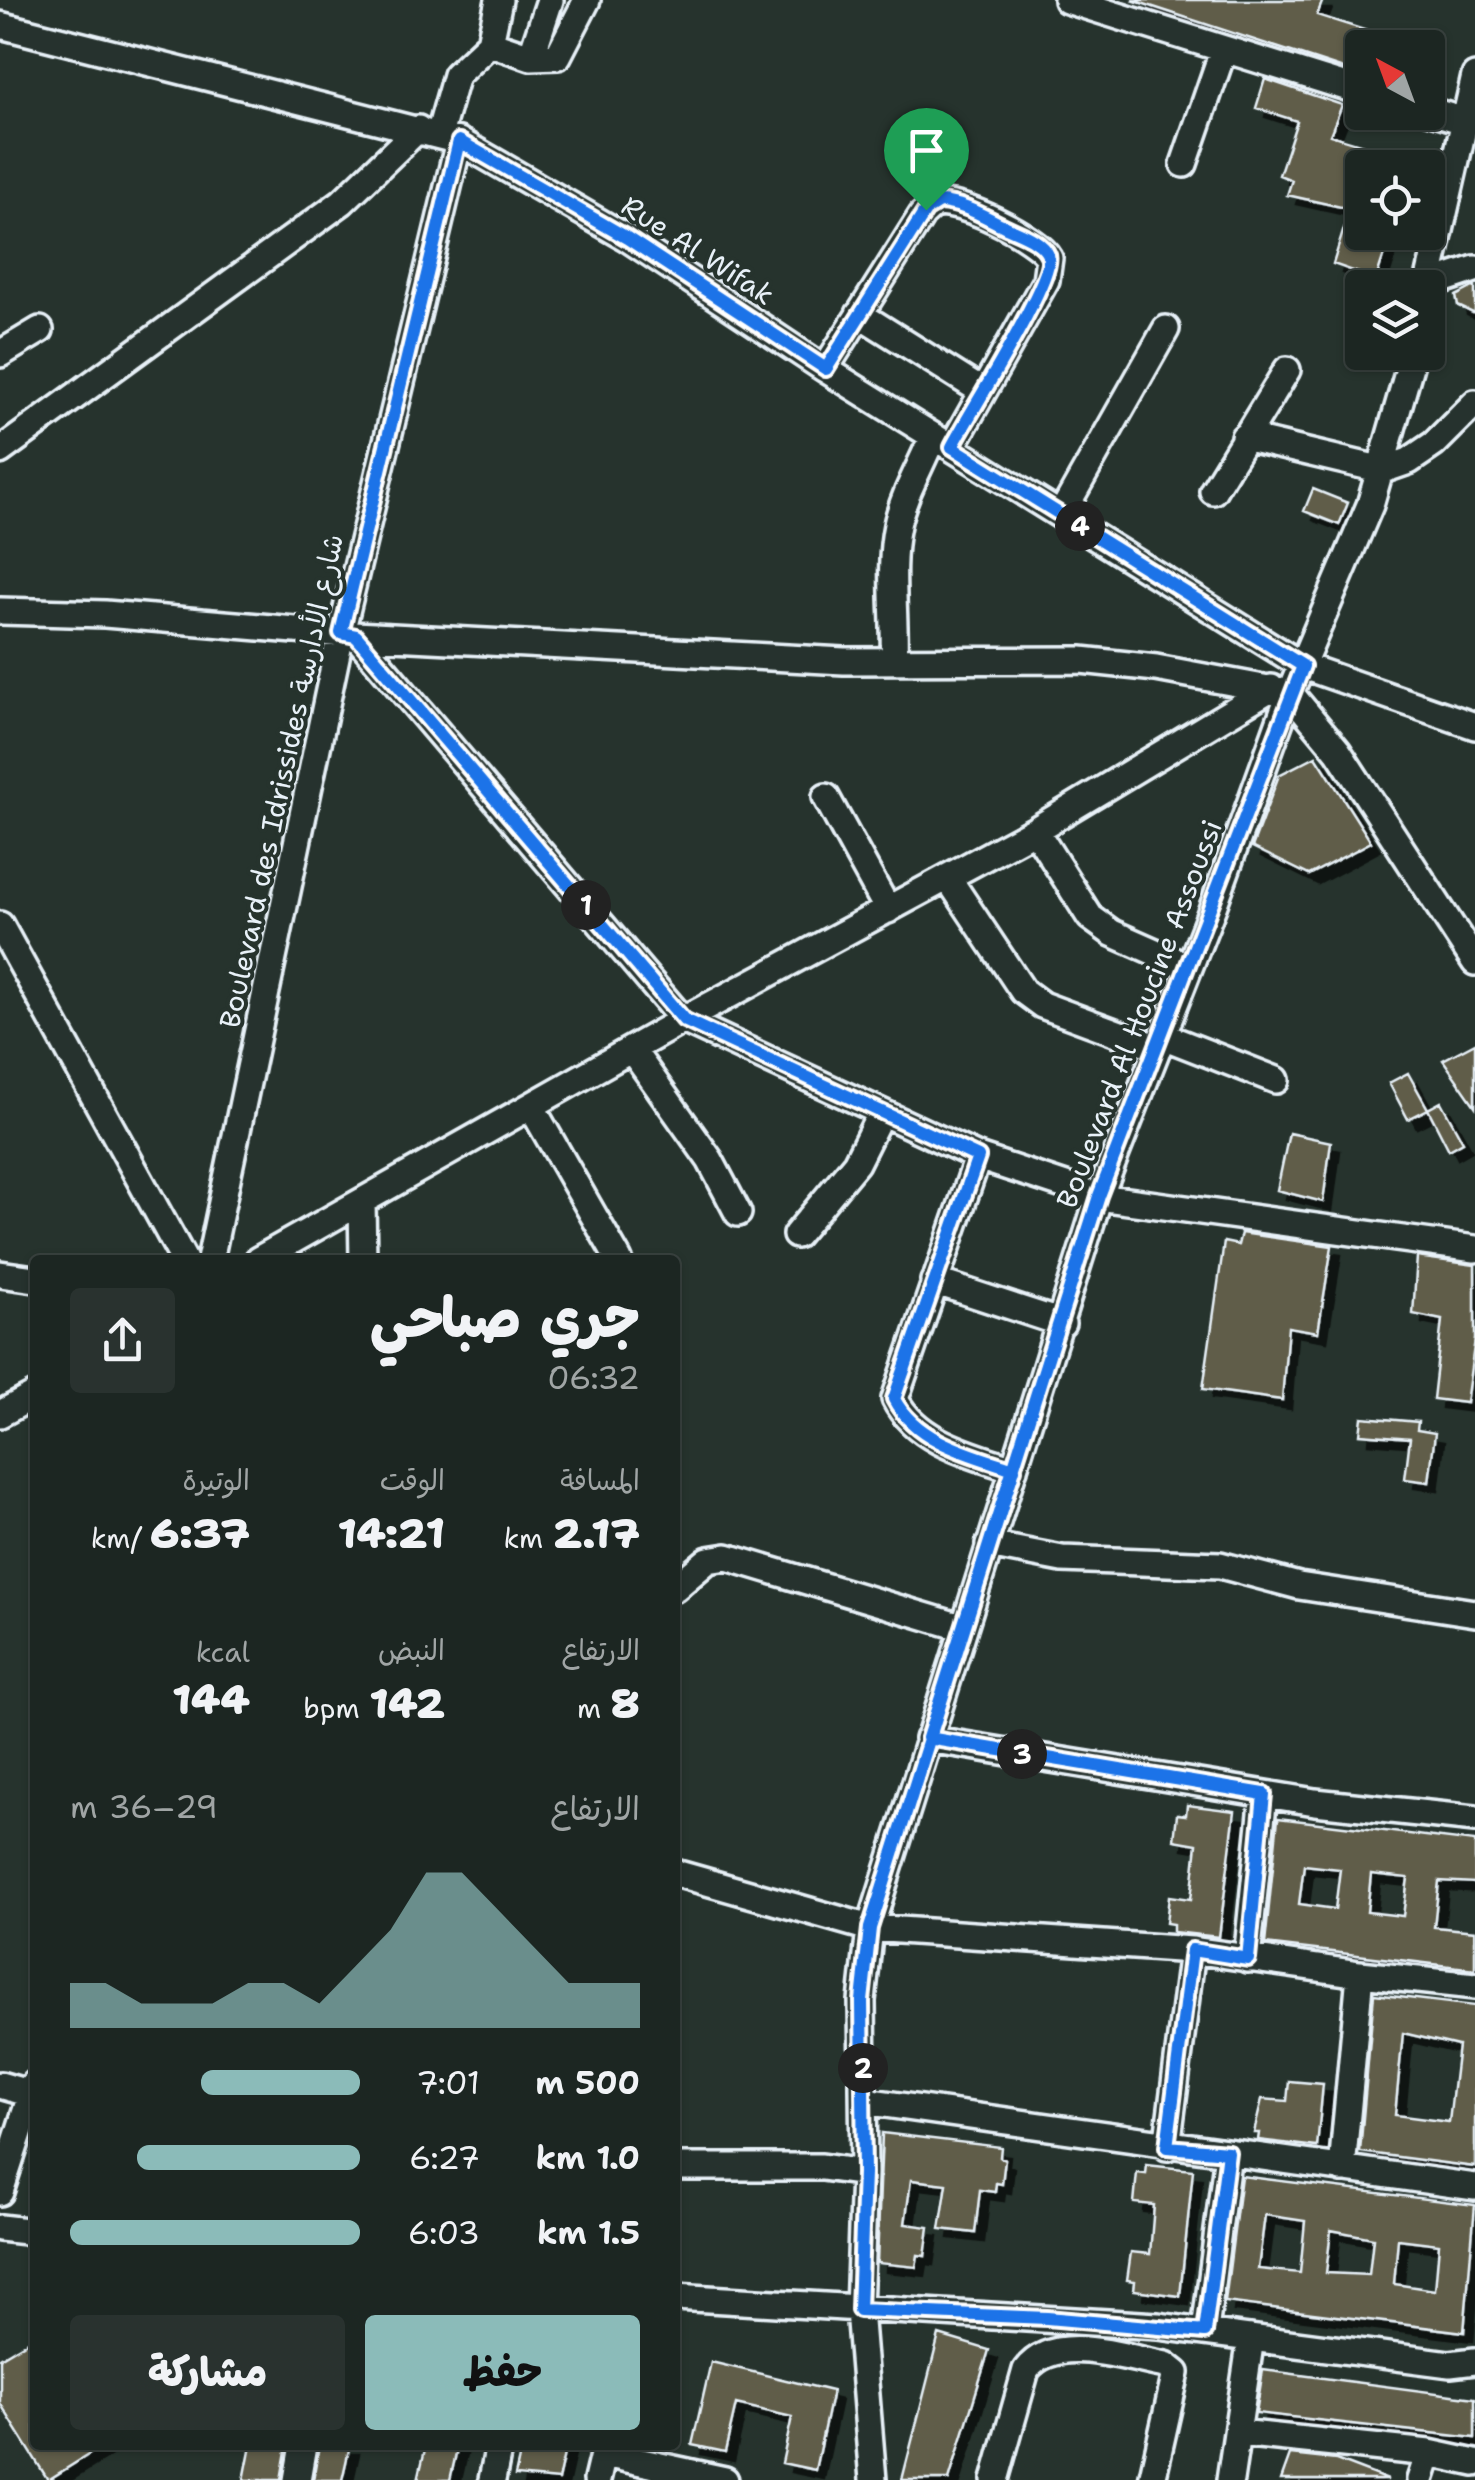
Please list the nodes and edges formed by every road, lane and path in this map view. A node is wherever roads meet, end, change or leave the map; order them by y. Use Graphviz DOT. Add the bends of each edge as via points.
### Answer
graph roads {
  1 [pos="499,0"];
  2 [pos="550,0"];
  3 [pos="587,0"];
  4 [pos="1067,0"];
  5 [pos="0,25"];
  6 [pos="490,43"];
  7 [pos="1223,51"];
  8 [pos="532,56"];
  9 [pos="1475,76"];
  10 [pos="1345,87"];
  11 [pos="1445,115"];
  12 [pos="1464,121"];
  13 [pos="439,135"];
  14 [pos="1184,164"];
  15 [pos="1475,268"];
  16 [pos="1431,270"];
  17 [pos="1445,279"];
  18 [pos="859,314"];
  19 [pos="1166,328"];
  20 [pos="40,330"];
  21 [pos="0,354"];
  22 [pos="826,369"];
  23 [pos="1288,370"];
  24 [pos="1409,370"];
  25 [pos="980,390"];
  26 [pos="1475,403"];
  27 [pos="1244,438"];
  28 [pos="943,442"];
  29 [pos="0,451"];
  30 [pos="1383,470"];
  31 [pos="1213,491"];
  32 [pos="1062,514"];
  33 [pos="0,611"];
  34 [pos="348,634"];
  35 [pos="894,660"];
  36 [pos="1303,666"];
  37 [pos="1280,690"];
  38 [pos="1475,726"];
  39 [pos="826,797"];
  40 [pos="1035,830"];
  41 [pos="948,878"];
  42 [pos="888,910"];
  43 [pos="0,925"];
  44 [pos="1475,962"];
  45 [pos="1189,967"];
  46 [pos="684,1020"];
  47 [pos="1161,1042"];
  48 [pos="632,1050"];
  49 [pos="1276,1080"];
  50 [pos="532,1106"];
  51 [pos="881,1112"];
  52 [pos="978,1157"];
  53 [pos="1099,1196"];
  54 [pos="362,1202"];
  55 [pos="738,1213"];
  56 [pos="796,1234"];
  57 [pos="1475,1248"];
  58 [pos="181,1255"];
  59 [pos="211,1255"];
  60 [pos="274,1255"];
  61 [pos="362,1255"];
  62 [pos="616,1255"];
  63 [pos="0,1274"];
  64 [pos="30,1277"];
  65 [pos="934,1282"];
  66 [pos="1062,1323"];
  67 [pos="30,1398"];
  68 [pos="0,1414"];
  69 [pos="1014,1469"];
  70 [pos="989,1544"];
  71 [pos="680,1584"];
  72 [pos="1475,1614"];
  73 [pos="961,1627"];
  74 [pos="928,1738"];
  75 [pos="1264,1794"];
  76 [pos="1475,1820"];
  77 [pos="680,1874"];
  78 [pos="870,1928"];
  79 [pos="1192,1950"];
  80 [pos="1248,1959"];
  81 [pos="1360,1974"];
  82 [pos="1475,1986"];
  83 [pos="0,2086"];
  84 [pos="30,2090"];
  85 [pos="864,2101"];
  86 [pos="30,2103"];
  87 [pos="1167,2147"];
  88 [pos="1228,2152"];
  89 [pos="680,2167"];
  90 [pos="1342,2169"];
  91 [pos="864,2173"];
  92 [pos="1475,2187"];
  93 [pos="0,2192"];
  94 [pos="0,2228"];
  95 [pos="30,2231"];
  96 [pos="680,2297"];
  97 [pos="859,2310"];
  98 [pos="1205,2332"];
  99 [pos="1251,2338"];
  100 [pos="1475,2361"];
  101 [pos="1239,2433"];
  102 [pos="303,2450"];
  103 [pos="497,2450"];
  104 [pos="1430,2453"];
  105 [pos="1475,2464"];
  106 [pos="297,2480"];
  107 [pos="492,2480"];
  108 [pos="597,2480"];
  109 [pos="726,2480"];
  110 [pos="873,2480"];
  111 [pos="995,2480"];
  112 [pos="1152,2480"];
  113 [pos="1230,2480"];
  114 [pos="1420,2480"];
  1 -- 6 [label="street"];
  2 -- 8 [label="street"];
  3 -- 8 [label="street" via="558,56"];
  4 -- 7 [label="street"];
  5 -- 13 [label="street, Rue Al Wifak"];
  6 -- 8 [label="street"];
  6 -- 13 [label="street, Boulevard des Idrissides شارع الأدارسة" via="456,75"];
  7 -- 10 [label="street"];
  7 -- 14 [label="street"];
  9 -- 12 [label="street"];
  11 -- 12 [label="street"];
  12 -- 16 [label="street"];
  13 -- 22 [label="street, Rue Al Wifak" via="598,220"];
  13 -- 29 [label="street"];
  13 -- 34 [label="street, Boulevard des Idrissides شارع الأدارسة"];
  15 -- 17 [label="street"];
  18 -- 22 [label="street"];
  18 -- 25 [label="street"];
  18 -- 25 [label="street" via="922,216 939,202 963,206 1036,242 1049,258 1046,280"];
  19 -- 32 [label="street"];
  20 -- 21 [label="street"];
  22 -- 28 [label="street, Rue Al Wifak"];
  23 -- 27 [label="street"];
  24 -- 30 [label="street, Boulevard Al Houcine Assoussi"];
  25 -- 28 [label="street"];
  26 -- 30 [label="street" via="1434,444"];
  27 -- 30 [label="street"];
  27 -- 31 [label="street"];
  28 -- 32 [label="street, Rue Al Wifak"];
  28 -- 35 [label="street" via="897,522"];
  30 -- 36 [label="street, Boulevard Al Houcine Assoussi"];
  32 -- 36 [label="street, Rue Al Wifak"];
  33 -- 34 [label="street"];
  34 -- 35 [label="street"];
  34 -- 46 [label="street"];
  34 -- 59 [label="street, Boulevard des Idrissides شارع الأدارسة"];
  35 -- 37 [label="street" via="1100,661"];
  36 -- 37 [label="street, Boulevard Al Houcine Assoussi"];
  36 -- 38 [label="street, Rue Al Wifak"];
  37 -- 40 [label="street"];
  37 -- 44 [label="street" via="1338,751"];
  37 -- 45 [label="street, Boulevard Al Houcine Assoussi"];
  39 -- 42 [label="street"];
  40 -- 41 [label="street"];
  40 -- 45 [label="street" via="1090,917"];
  41 -- 42 [label="street"];
  41 -- 47 [label="street" via="1022,991 1042,1005"];
  42 -- 46 [label="street"];
  43 -- 58 [label="street"];
  45 -- 47 [label="street, Boulevard Al Houcine Assoussi"];
  46 -- 48 [label="street"];
  46 -- 51 [label="street"];
  47 -- 49 [label="street"];
  47 -- 53 [label="street, Boulevard Al Houcine Assoussi"];
  48 -- 50 [label="street"];
  48 -- 55 [label="street" via="710,1160"];
  50 -- 54 [label="street"];
  50 -- 62 [label="street"];
  51 -- 52 [label="street"];
  51 -- 56 [label="street" via="856,1162"];
  52 -- 53 [label="street"];
  52 -- 65 [label="street"];
  53 -- 57 [label="street"];
  53 -- 66 [label="street, Boulevard Al Houcine Assoussi"];
  54 -- 60 [label="street"];
  54 -- 61 [label="street"];
  63 -- 64 [label="street"];
  65 -- 66 [label="street"];
  65 -- 69 [label="street" via="894,1399 915,1426 955,1449"];
  66 -- 69 [label="street, Boulevard Al Houcine Assoussi"];
  67 -- 68 [label="street"];
  69 -- 70 [label="street, Boulevard Al Houcine Assoussi"];
  70 -- 72 [label="street" via="1062,1559 1220,1565 1299,1586"];
  70 -- 73 [label="street, Boulevard Al Houcine Assoussi"];
  71 -- 73 [label="street" via="708,1560 727,1557"];
  73 -- 74 [label="street, Boulevard Al Houcine Assoussi"];
  74 -- 75 [label="street"];
  74 -- 78 [label="street, Boulevard Al Houcine Assoussi"];
  75 -- 76 [label="street"];
  75 -- 80 [label="street"];
  77 -- 78 [label="street"];
  78 -- 79 [label="street"];
  78 -- 85 [label="street, Boulevard Al Houcine Assoussi" via="862,2001"];
  79 -- 80 [label="street"];
  79 -- 87 [label="street"];
  80 -- 81 [label="street"];
  81 -- 82 [label="street"];
  81 -- 90 [label="street"];
  83 -- 84 [label="street"];
  85 -- 87 [label="street"];
  85 -- 91 [label="street, Boulevard Al Houcine Assoussi"];
  86 -- 93 [label="street"];
  87 -- 88 [label="street"];
  88 -- 90 [label="street"];
  88 -- 98 [label="street"];
  89 -- 91 [label="street"];
  90 -- 92 [label="street"];
  91 -- 97 [label="street, Boulevard Al Houcine Assoussi"];
  94 -- 95 [label="street"];
  96 -- 97 [label="street"];
  97 -- 98 [label="street"];
  97 -- 110 [label="street, Boulevard Al Houcine Assoussi"];
  98 -- 99 [label="street"];
  99 -- 100 [label="street" via="1450,2364"];
  99 -- 101 [label="street"];
  101 -- 104 [label="street"];
  101 -- 113 [label="street"];
  102 -- 106 [label="street"];
  103 -- 107 [label="street"];
  104 -- 105 [label="street"];
  104 -- 114 [label="street"];
  108 -- 109 [label="street" via="609,2454"];
  111 -- 112 [label="street" via="1026,2370 1035,2357 1056,2348 1166,2365 1176,2373"];
}
